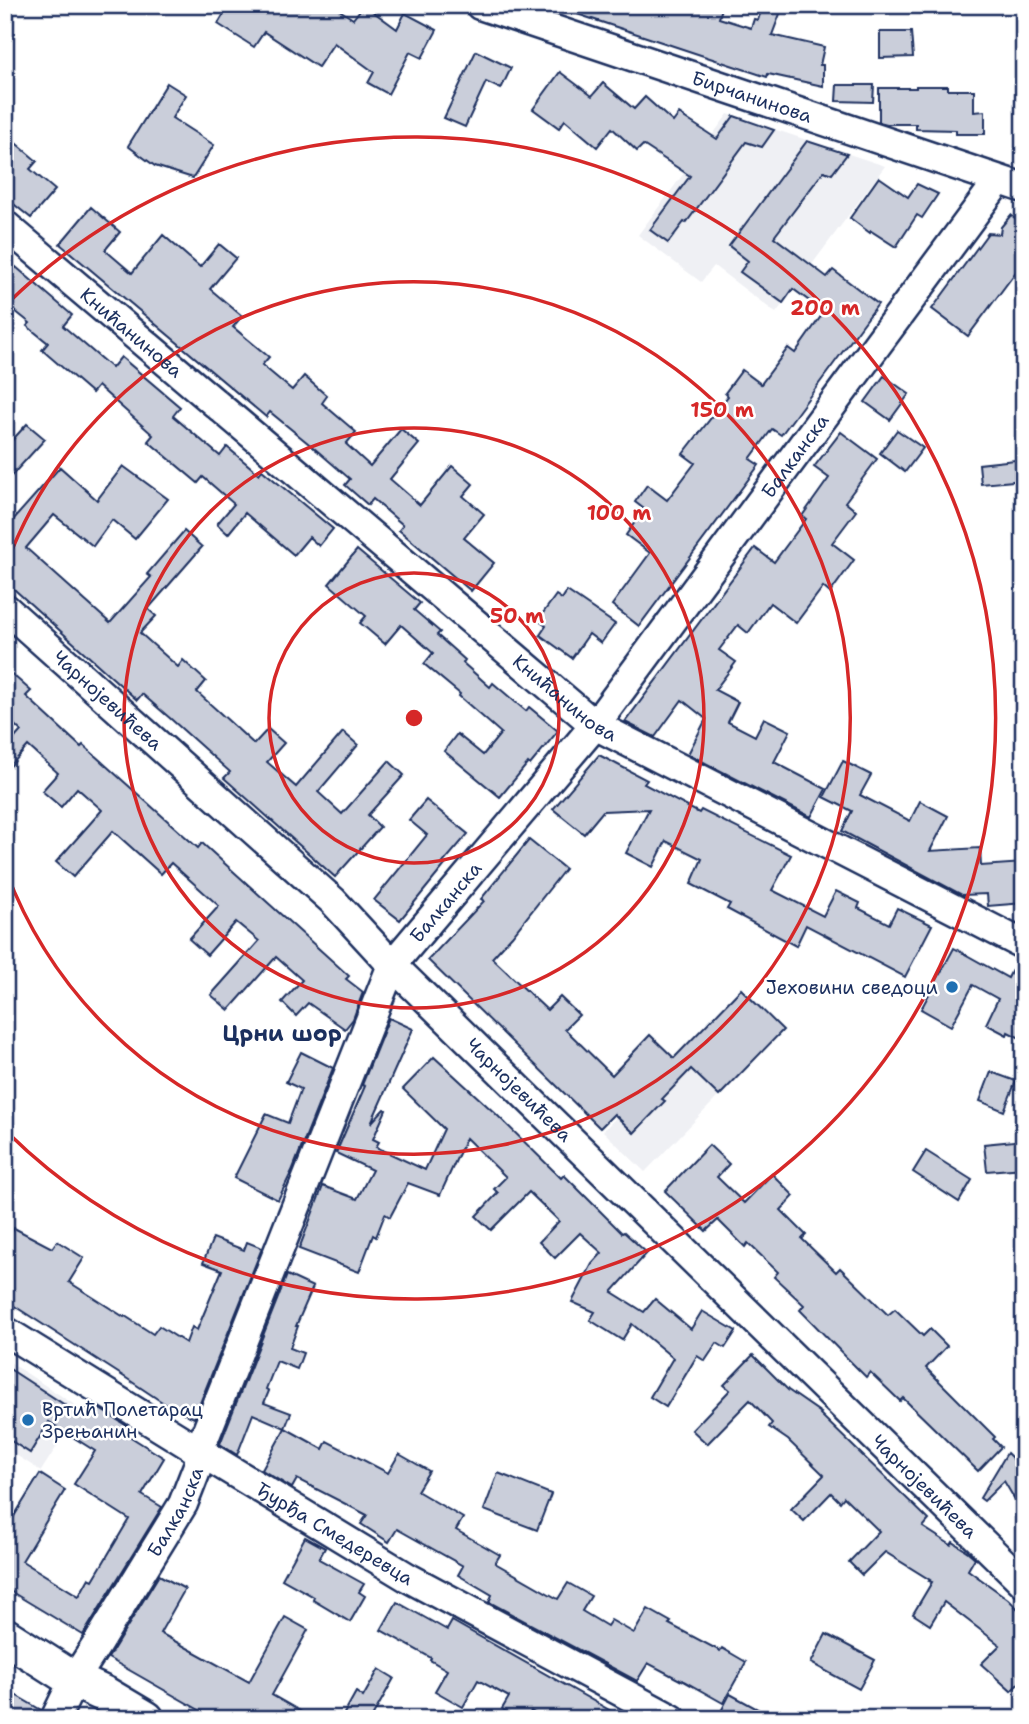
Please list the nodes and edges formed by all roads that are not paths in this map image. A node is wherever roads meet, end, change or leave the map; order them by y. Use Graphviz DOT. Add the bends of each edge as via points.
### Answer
graph roads {
  1 [pos="480,5"];
  2 [pos="1011,184"];
  3 [pos="5,225"];
  4 [pos="5,608"];
  5 [pos="594,725"];
  6 [pos="1024,945"];
  7 [pos="392,965"];
  8 [pos="5,1331"];
  9 [pos="199,1451"];
  10 [pos="1024,1583"];
  11 [pos="5,1636"];
  12 [pos="74,1680"];
  13 [pos="55,1719"];
  14 [pos="146,1719"];
  15 [pos="672,1719"];
  1 -- 2 [label="street, Бирчанинова"];
  2 -- 5 [label="street, Балканска"];
  3 -- 5 [label="street, Книћанинова"];
  4 -- 7 [label="street, Чарнојевићева" via="333,901"];
  5 -- 6 [label="street, Книћанинова"];
  5 -- 7 [label="street, Балканска"];
  7 -- 9 [label="street, Балканска"];
  7 -- 10 [label="street, Чарнојевићева"];
  8 -- 9 [label="street, Ђурђа Смедеревца"];
  9 -- 12 [label="street, Балканска" via="199,1464 183,1504"];
  9 -- 15 [label="street, Ђурђа Смедеревца" via="407,1577"];
  11 -- 12 [label="main road"];
  12 -- 13 [label="street, Балканска"];
  12 -- 14 [label="main road"];
}
